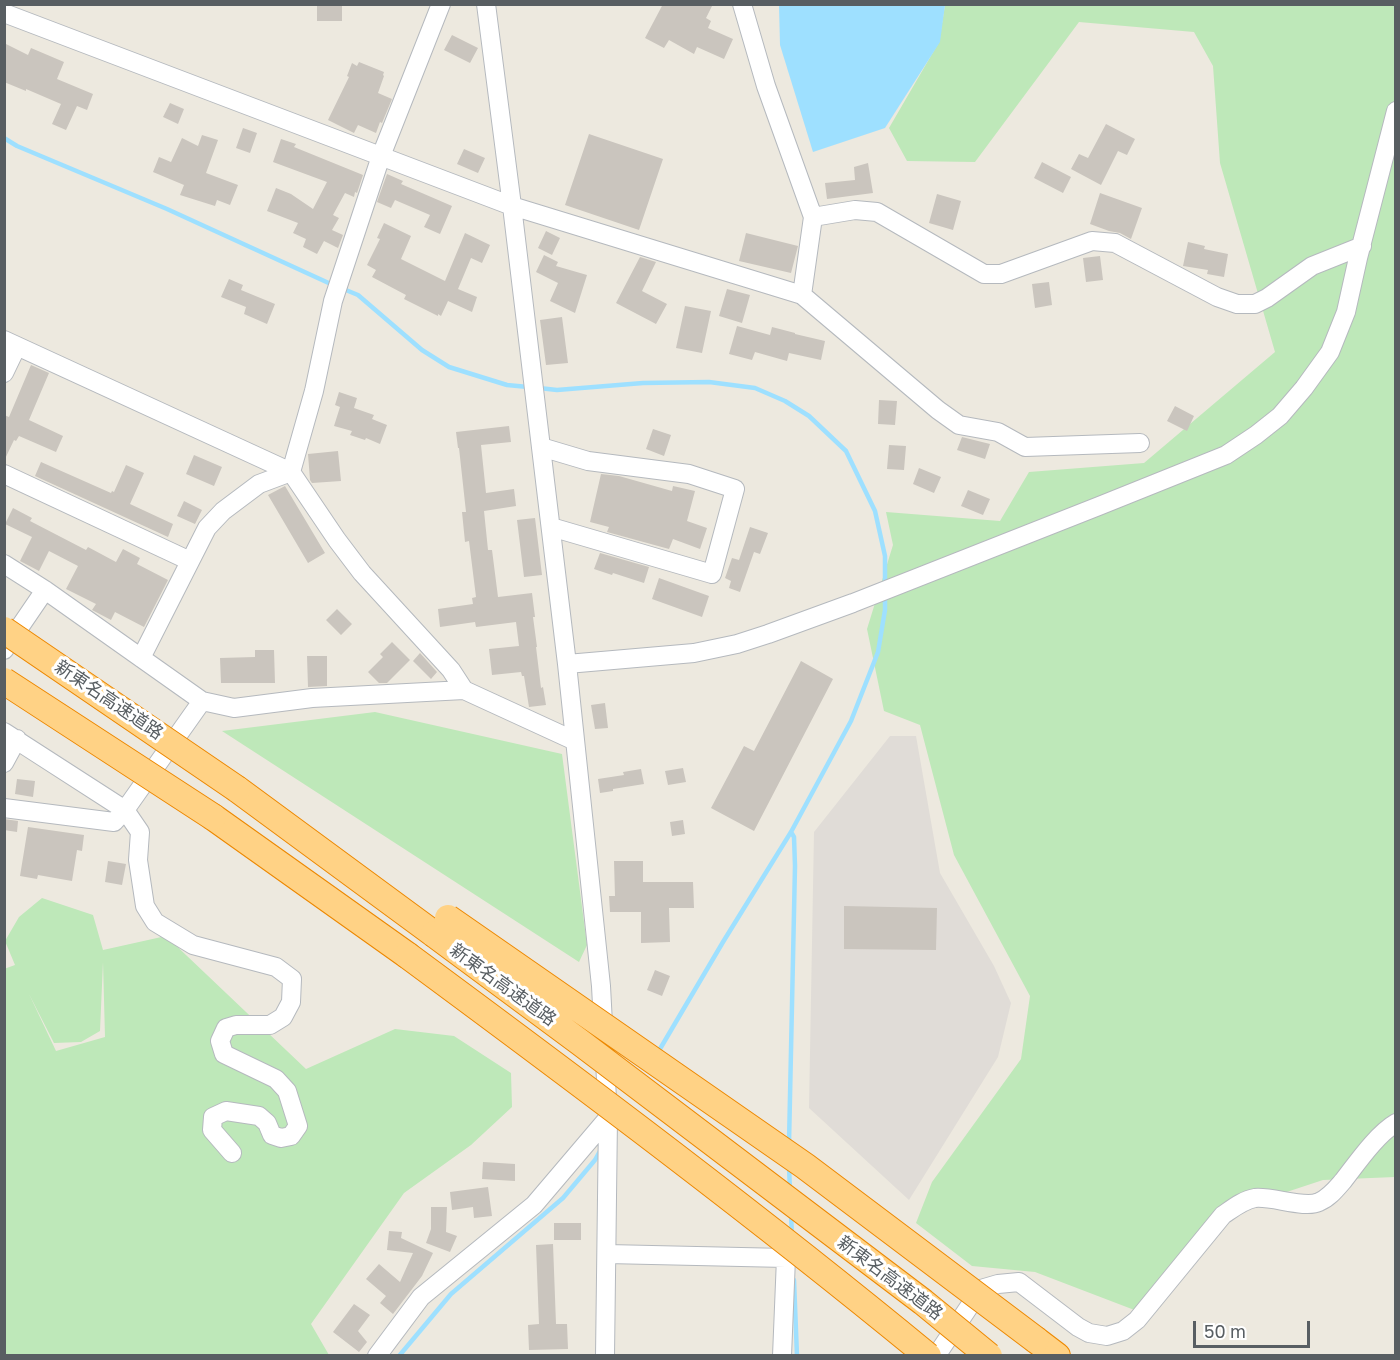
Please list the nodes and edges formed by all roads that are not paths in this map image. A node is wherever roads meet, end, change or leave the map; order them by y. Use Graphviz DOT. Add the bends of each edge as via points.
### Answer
graph roads {
  1 [pos="441,4"];
  2 [pos="486,4"];
  3 [pos="742,4"];
  4 [pos="4,13"];
  5 [pos="1395,111"];
  6 [pos="381,156"];
  7 [pos="512,207"];
  8 [pos="813,217"];
  9 [pos="1362,246"];
  10 [pos="802,296"];
  11 [pos="11,343"];
  12 [pos="4,373"];
  13 [pos="1140,443"];
  14 [pos="541,447"];
  15 [pos="291,472"];
  16 [pos="4,474"];
  17 [pos="551,527"];
  18 [pos="190,561"];
  19 [pos="4,564"];
  20 [pos="45,590"];
  21 [pos="4,630"];
  22 [pos="4,650"];
  23 [pos="141,658"];
  24 [pos="567,664"];
  25 [pos="4,681"];
  26 [pos="464,690"];
  27 [pos="202,701"];
  28 [pos="10,735"];
  29 [pos="575,741"];
  30 [pos="4,763"];
  31 [pos="4,808"];
  32 [pos="125,810"];
  33 [pos="441,926"];
  34 [pos="608,1118"];
  35 [pos="1395,1123"];
  36 [pos="232,1153"];
  37 [pos="607,1254"];
  38 [pos="377,1356"];
  39 [pos="604,1356"];
  40 [pos="782,1356"];
  41 [pos="928,1356"];
  42 [pos="936,1356"];
  43 [pos="989,1356"];
  44 [pos="1057,1356"];
  1 -- 6 [label="street"];
  2 -- 7 [label="street"];
  3 -- 8 [label="street" via="766,86"];
  4 -- 6 [label="street"];
  5 -- 9 [label="street"];
  6 -- 7 [label="street"];
  6 -- 15 [label="street" via="333,301 314,391"];
  7 -- 10 [label="street"];
  7 -- 14 [label="street"];
  8 -- 9 [label="street" via="855,210 878,212 984,274 1001,274 1092,241 1115,243 1237,304 1255,304 1312,266"];
  8 -- 10 [label="street"];
  9 -- 24 [label="street" via="1346,312 1330,352 1280,416 1226,455 853,603 736,644 694,653"];
  10 -- 13 [label="street" via="959,425 998,432 1025,447"];
  11 -- 12 [label="street"];
  11 -- 15 [label="street"];
  14 -- 17 [label="street"];
  14 -- 17 [label="street" via="588,461 689,474 735,489 712,573"];
  15 -- 18 [label="street" via="259,484 223,511 207,528"];
  15 -- 26 [label="street" via="362,573 451,670"];
  16 -- 18 [label="street"];
  17 -- 24 [label="street"];
  18 -- 23 [label="street"];
  19 -- 20 [label="street"];
  20 -- 22 [label="street"];
  20 -- 23 [label="street"];
  21 -- 33 [label="highway, 新東名高速道路, bridge" via="339,863"];
  23 -- 27 [label="street"];
  24 -- 29 [label="street"];
  25 -- 41 [label="highway, 新東名高速道路, bridge" via="213,817 407,955 694,1171"];
  26 -- 27 [label="street" via="312,698 234,708"];
  26 -- 29 [label="street"];
  27 -- 32 [label="street"];
  28 -- 30 [label="street"];
  28 -- 32 [label="street"];
  29 -- 34 [label="street" via="601,986"];
  31 -- 32 [label="street" via="114,822"];
  32 -- 36 [label="street" via="140,832 138,860 145,906 155,922 193,945 276,967 292,979 291,1002 283,1017 270,1025 226,1028 219,1041 224,1054 276,1079 287,1091 298,1126 291,1136 281,1138 272,1135 259,1116 226,1111 213,1117 212,1130"];
  33 -- 43 [label="highway, 新東名高速道路, bridge" via="581,1042 924,1302"];
  33 -- 44 [label="highway, bridge" via="805,1166"];
  34 -- 37 [label="street"];
  34 -- 38 [label="street" via="534,1205 422,1297"];
  35 -- 42 [label="street" via="1332,1193 1318,1203 1254,1198 1222,1215 1137,1320 1123,1331 1107,1336 1089,1333 1020,1282 998,1284 981,1289"];
  37 -- 39 [label="street"];
  37 -- 40 [label="street" via="786,1258"];
}
